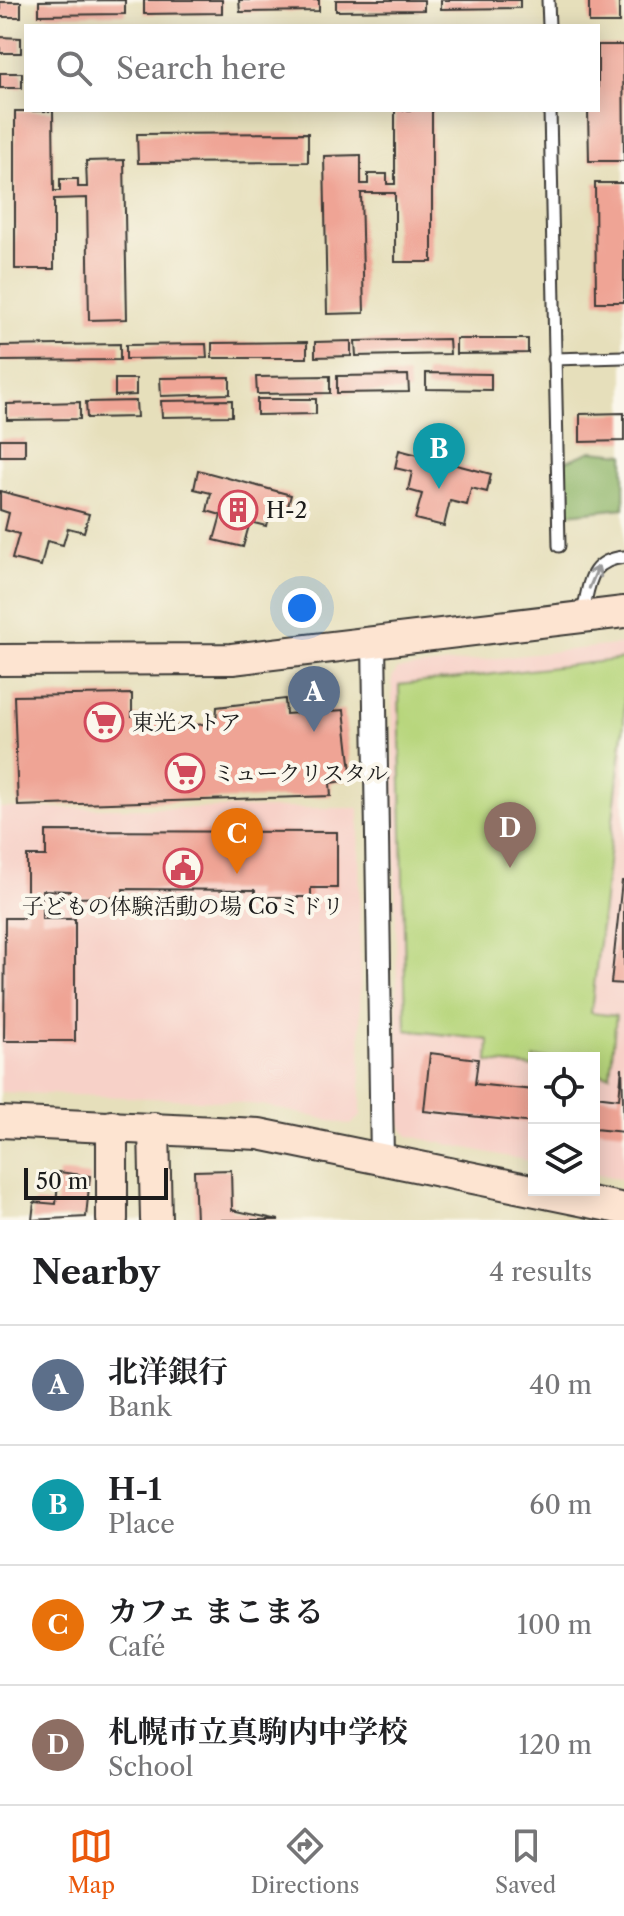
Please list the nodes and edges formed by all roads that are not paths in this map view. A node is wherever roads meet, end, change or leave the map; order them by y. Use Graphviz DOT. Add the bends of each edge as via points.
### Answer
graph roads {
  1 [pos="548,0"];
  2 [pos="549,24"];
  3 [pos="550,112"];
  4 [pos="624,357"];
  5 [pos="554,359"];
  6 [pos="559,546"];
  7 [pos="624,557"];
  8 [pos="624,612"];
  9 [pos="582,616"];
  10 [pos="374,642"];
  11 [pos="0,660"];
  12 [pos="0,1122"];
  13 [pos="112,1126"];
  14 [pos="154,1128"];
  15 [pos="382,1160"];
  16 [pos="624,1209"];
  17 [pos="112,1220"];
  18 [pos="156,1220"];
  1 -- 2 [label="lane"];
  3 -- 5 [label="lane"];
  4 -- 5 [label="lane"];
  5 -- 6 [label="lane"];
  9 -- 7 [label="lane, one-way" via="598,566 605,559"];
  8 -- 9 [label="street"];
  9 -- 10 [label="street"];
  10 -- 11 [label="street" via="232,659"];
  10 -- 15 [label="street"];
  12 -- 13 [label="street"];
  13 -- 14 [label="street"];
  13 -- 17 [label="street"];
  14 -- 15 [label="street" via="259,1134"];
  14 -- 18 [label="street"];
  15 -- 16 [label="street"];
}
